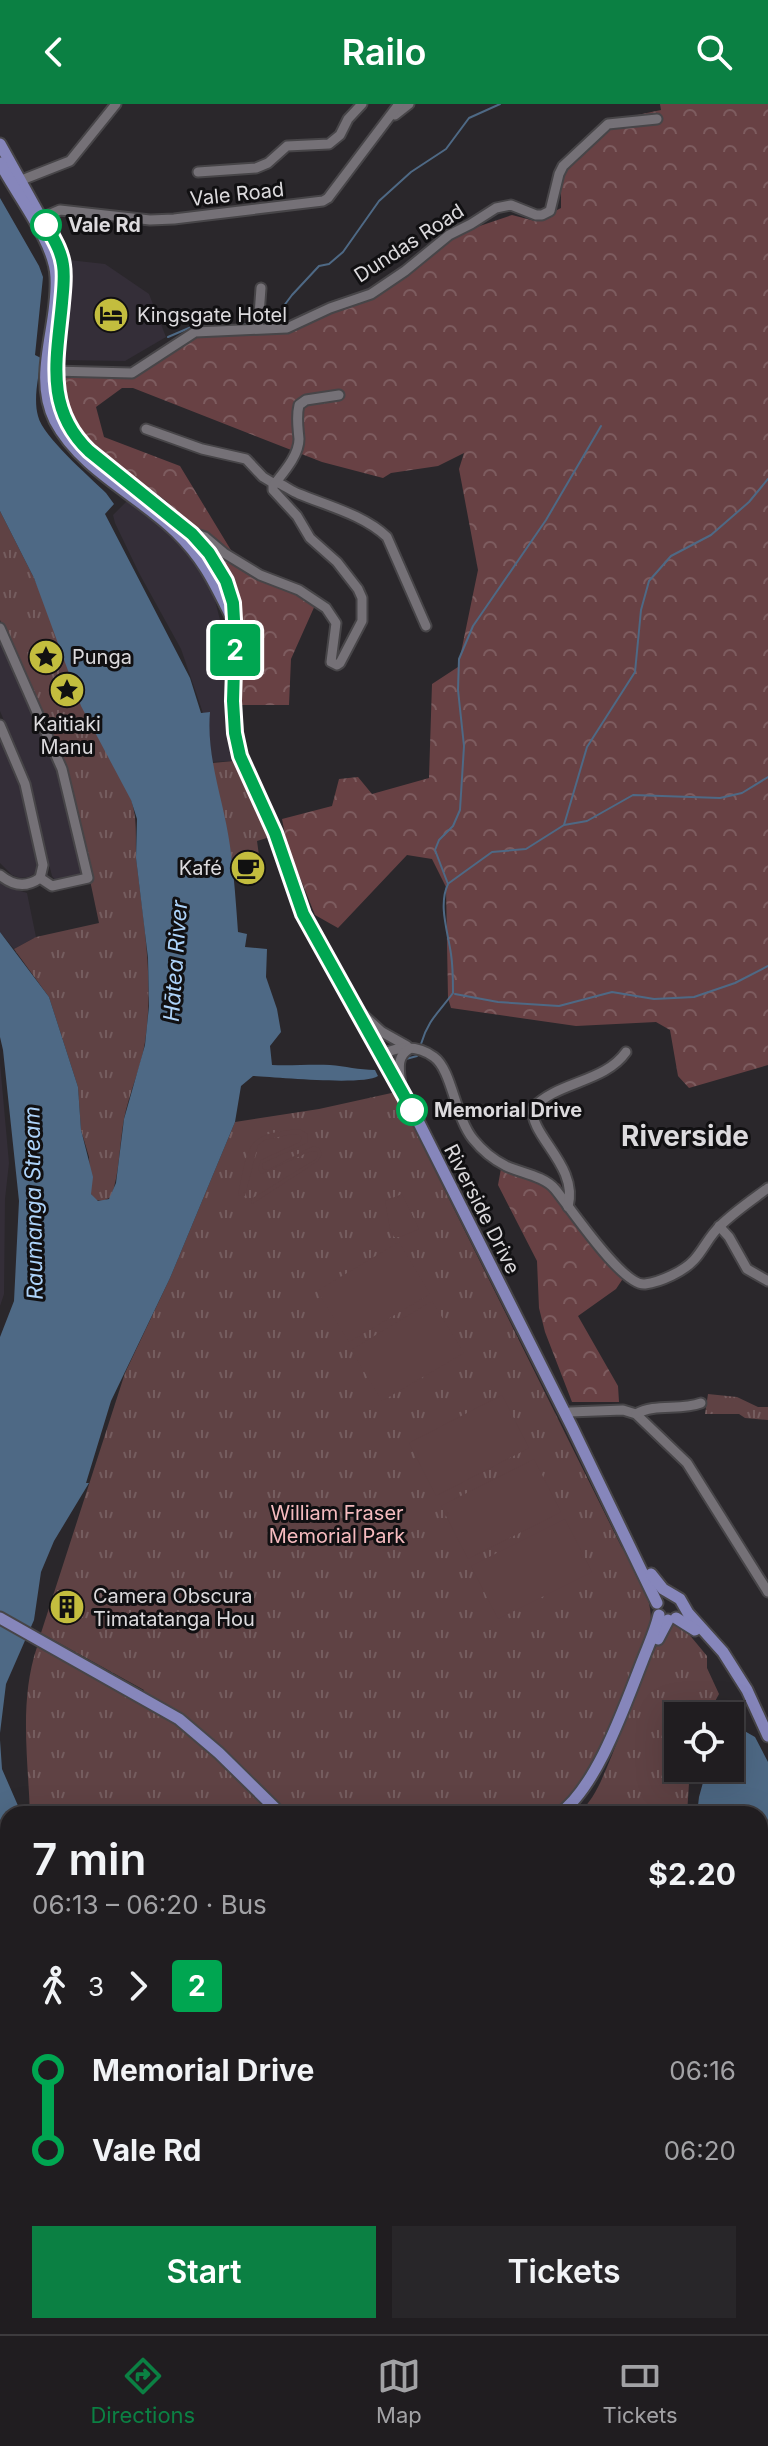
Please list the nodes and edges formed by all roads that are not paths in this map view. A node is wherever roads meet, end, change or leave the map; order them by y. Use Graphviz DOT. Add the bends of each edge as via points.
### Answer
graph roads {
  1 [pos="116,104"];
  2 [pos="362,104"];
  3 [pos="399,104"];
  4 [pos="409,104"];
  5 [pos="657,119"];
  6 [pos="383,124"];
  7 [pos="0,144"];
  8 [pos="0,163"];
  9 [pos="198,172"];
  10 [pos="15,182"];
  11 [pos="37,219"];
  12 [pos="261,288"];
  13 [pos="258,328"];
  14 [pos="51,370"];
  15 [pos="339,395"];
  16 [pos="146,429"];
  17 [pos="275,482"];
  18 [pos="188,536"];
  19 [pos="426,626"];
  20 [pos="0,628"];
  21 [pos="0,725"];
  22 [pos="0,875"];
  23 [pos="40,878"];
  24 [pos="358,1011"];
  25 [pos="412,1048"];
  26 [pos="626,1052"];
  27 [pos="382,1054"];
  28 [pos="401,1088"];
  29 [pos="768,1188"];
  30 [pos="568,1207"];
  31 [pos="719,1226"];
  32 [pos="768,1281"];
  33 [pos="701,1403"];
  34 [pos="566,1414"];
  35 [pos="636,1414"];
  36 [pos="630,1544"];
  37 [pos="768,1592"];
  38 [pos="668,1593"];
  39 [pos="683,1606"];
  40 [pos="665,1614"];
  41 [pos="0,1618"];
  42 [pos="727,1661"];
  43 [pos="768,1736"];
  44 [pos="273,1806"];
  45 [pos="568,1806"];
  1 -- 10 [label="street" via="74,158"];
  2 -- 9 [label="street" via="329,144 287,146 256,168"];
  3 -- 6 [label="street, Vale Road"];
  4 -- 6 [label="street"];
  5 -- 13 [label="street, Dundas Road" via="608,124 563,166 547,213 536,215 511,205 496,208 449,235 371,294 287,328"];
  6 -- 11 [label="street, Vale Road" via="323,201 174,219 60,210"];
  7 -- 10 [label="main road, Riverside Drive"];
  8 -- 10 [label="main road, Riverside Drive"];
  10 -- 11 [label="main road, Riverside Drive"];
  11 -- 14 [label="main road, Riverside Drive" via="56,243 63,266"];
  12 -- 13 [label="street"];
  13 -- 14 [label="street, Dundas Road" via="195,332 132,373"];
  14 -- 18 [label="main road, Riverside Drive" via="64,417 77,438"];
  15 -- 17 [label="street" via="299,405 299,444"];
  16 -- 17 [label="street" via="246,459"];
  17 -- 18 [label="street" via="273,490 362,598 362,621 337,665 331,662 336,623 326,608 299,590 260,575 205,537"];
  17 -- 19 [label="street" via="387,537"];
  18 -- 24 [label="main road, Riverside Drive" via="209,553 233,603 233,701 240,756 303,914"];
  20 -- 23 [label="street" via="62,769 88,878 52,886"];
  21 -- 23 [label="street" via="25,784 43,865"];
  22 -- 23 [label="street" via="21,885"];
  24 -- 25 [label="street"];
  24 -- 27 [label="main road, Riverside Drive"];
  25 -- 27 [label="street"];
  25 -- 28 [label="street" via="400,1059"];
  25 -- 30 [label="street" via="443,1066 473,1140 504,1165 551,1185"];
  26 -- 30 [label="street" via="597,1076 533,1108 535,1123 565,1171"];
  27 -- 28 [label="main road, Riverside Drive"];
  28 -- 34 [label="main road, Riverside Drive"];
  29 -- 31 [label="street"];
  30 -- 31 [label="street" via="625,1275 639,1284 686,1267"];
  31 -- 32 [label="street" via="747,1269"];
  33 -- 35 [label="street"];
  34 -- 35 [label="street"];
  34 -- 36 [label="main road, Riverside Drive"];
  35 -- 37 [label="street" via="687,1463"];
  36 -- 38 [label="main road, Riverside Drive"];
  36 -- 40 [label="main road, Riverside Drive"];
  38 -- 39 [label="main road, Riverside Drive"];
  38 -- 40 [label="main road" via="659,1598"];
  39 -- 40 [label="main road"];
  39 -- 42 [label="main road, Riverside Drive"];
  40 -- 42 [label="main road, Riverside Drive" via="691,1625"];
  40 -- 45 [label="main road" via="589,1781"];
  41 -- 44 [label="main road" via="186,1724"];
  42 -- 43 [label="main road, Riverside Drive"];
}
